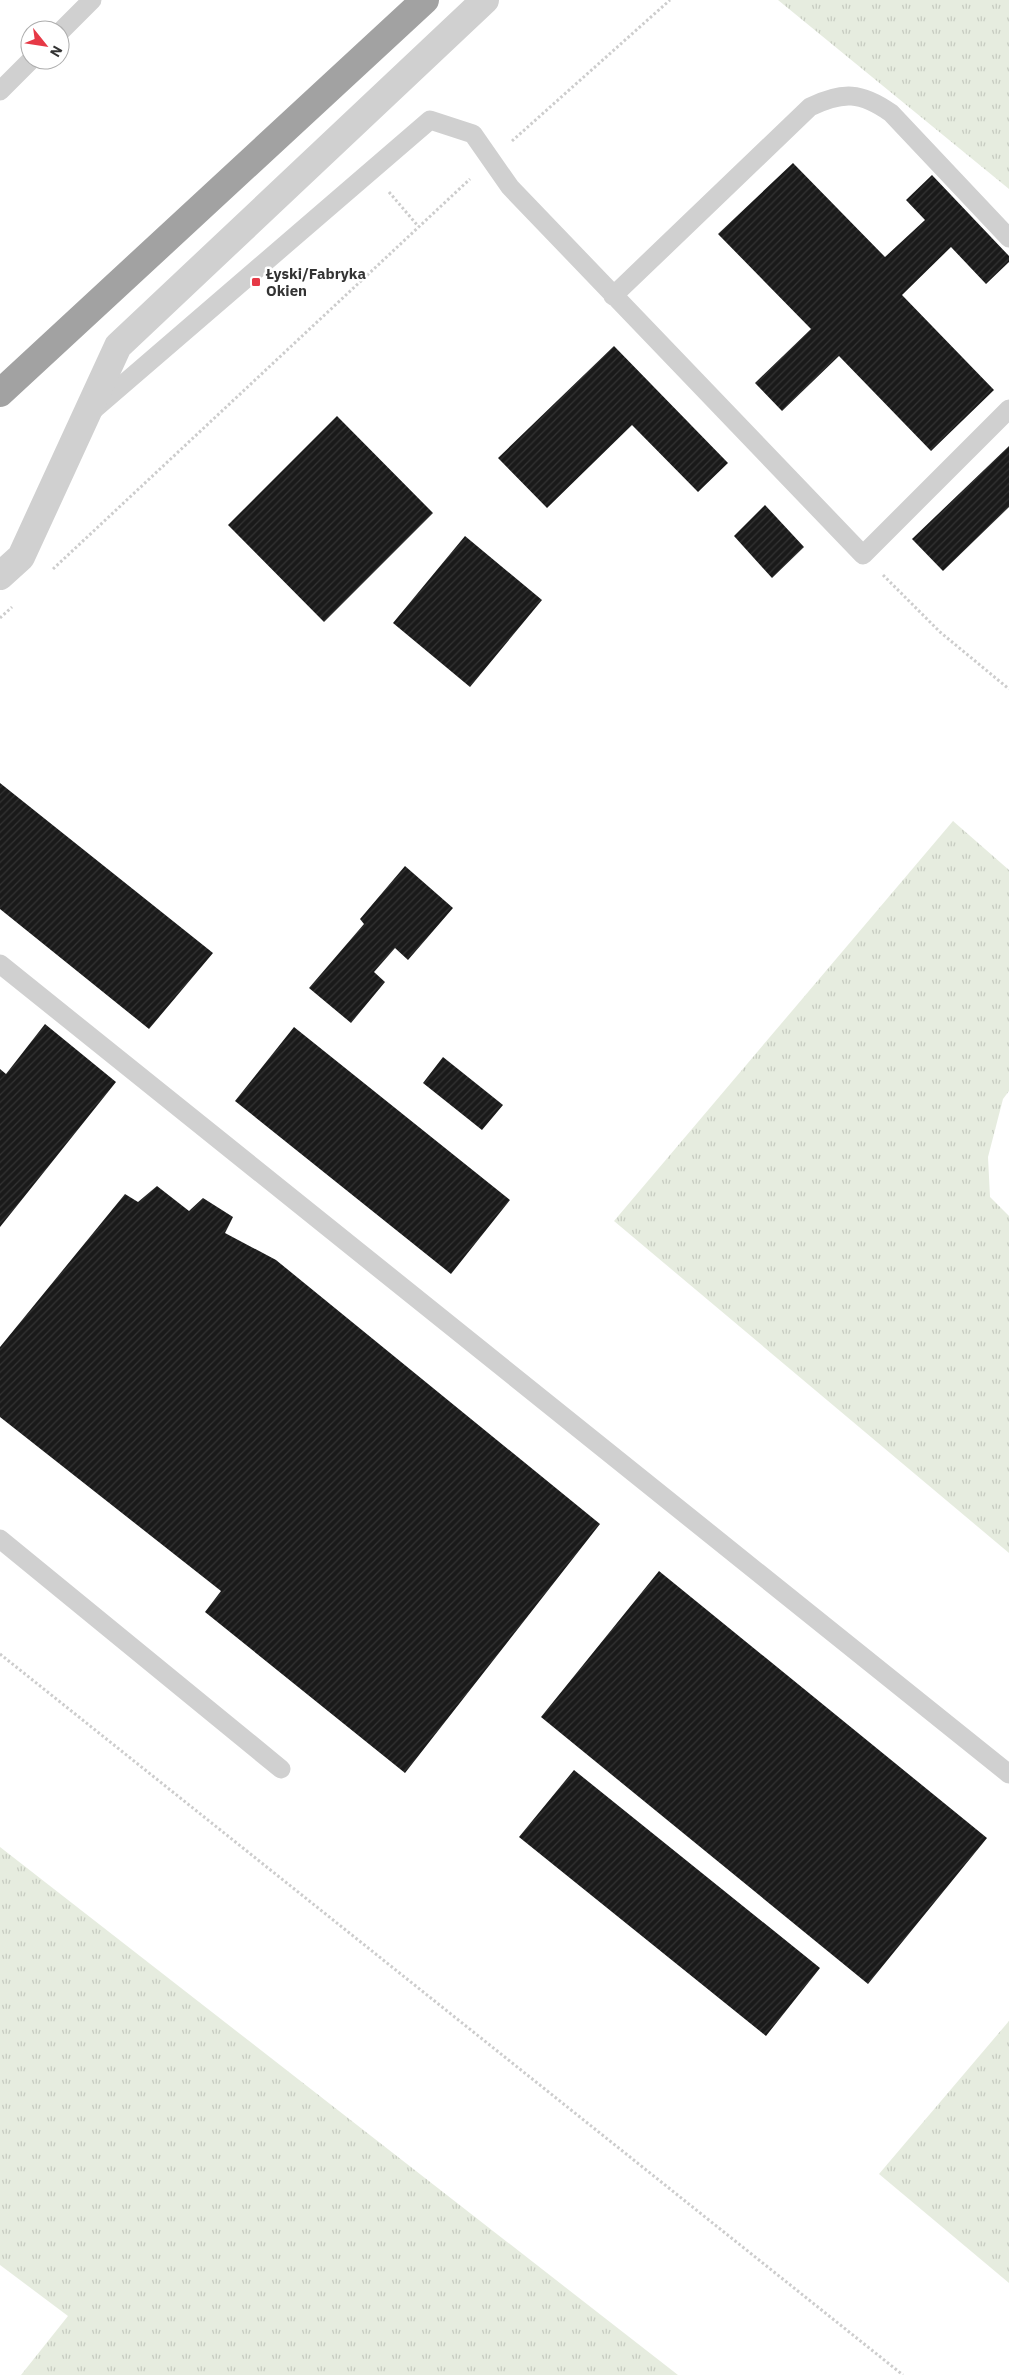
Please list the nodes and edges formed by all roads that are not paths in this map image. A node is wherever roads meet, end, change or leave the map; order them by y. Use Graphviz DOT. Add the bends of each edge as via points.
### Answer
graph roads {
  1 [pos="92,0"];
  2 [pos="425,0"];
  3 [pos="485,0"];
  4 [pos="70,22"];
  5 [pos="22,70"];
  6 [pos="0,91"];
  7 [pos="1009,238"];
  8 [pos="613,296"];
  9 [pos="0,393"];
  10 [pos="1009,409"];
  11 [pos="85,417"];
  12 [pos="0,576"];
  13 [pos="0,964"];
  14 [pos="0,1539"];
  15 [pos="281,1769"];
  16 [pos="1009,1774"];
  1 -- 4 [label="lane"];
  2 -- 9 [label="highway"];
  3 -- 11 [label="street" via="118,346"];
  5 -- 6 [label="lane"];
  7 -- 8 [label="lane" via="891,113 873,101 852,96 830,98 810,108"];
  8 -- 10 [label="lane" via="864,555"];
  8 -- 11 [label="lane" via="510,187 473,134 430,120"];
  11 -- 12 [label="street" via="20,557"];
  13 -- 16 [label="lane"];
  14 -- 15 [label="lane"];
}
